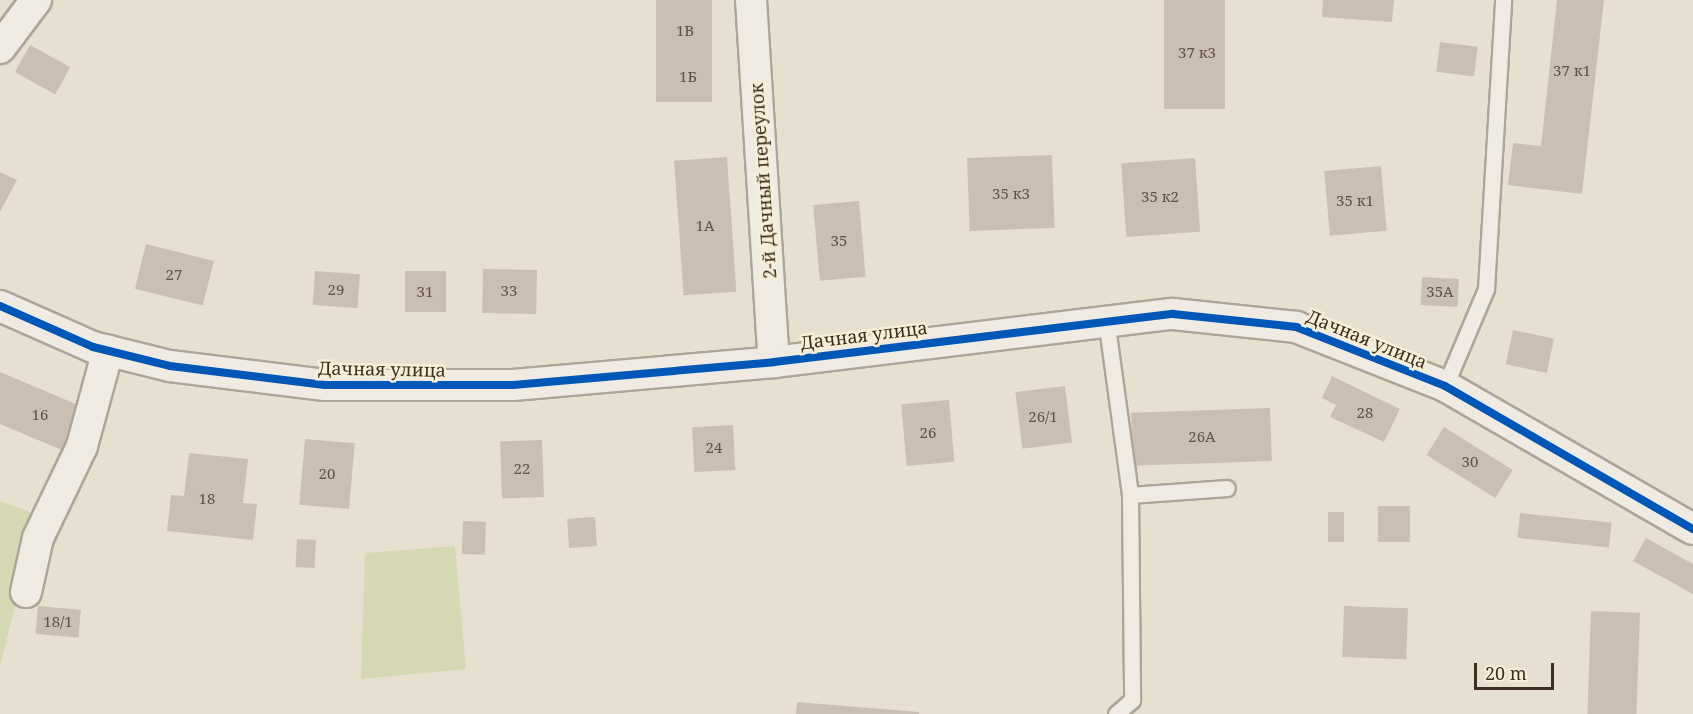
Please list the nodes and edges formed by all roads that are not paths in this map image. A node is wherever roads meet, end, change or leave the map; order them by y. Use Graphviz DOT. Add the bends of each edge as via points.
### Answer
graph roads {
  1 [pos="36,0"];
  2 [pos="751,0"];
  3 [pos="1503,0"];
  4 [pos="0,48"];
  5 [pos="0,306"];
  6 [pos="1106,319"];
  7 [pos="108,350"];
  8 [pos="774,362"];
  9 [pos="1445,386"];
  10 [pos="1227,488"];
  11 [pos="1130,495"];
  12 [pos="1693,529"];
  13 [pos="26,592"];
  14 [pos="1116,714"];
  1 -- 4 [label="street"];
  2 -- 8 [label="street, 2-й Дачный переулок"];
  3 -- 9 [label="lane" via="1486,289"];
  5 -- 7 [label="street, Дачная улица" via="23,319"];
  6 -- 8 [label="street, Дачная улица"];
  6 -- 9 [label="street, Дачная улица" via="1173,314 1296,327"];
  6 -- 11 [label="lane"];
  7 -- 8 [label="street, Дачная улица" via="170,366 325,385 513,386"];
  7 -- 13 [label="street" via="82,446 38,538"];
  9 -- 12 [label="street, Дачная улица"];
  10 -- 11 [label="lane"];
  11 -- 14 [label="lane" via="1132,700"];
}
